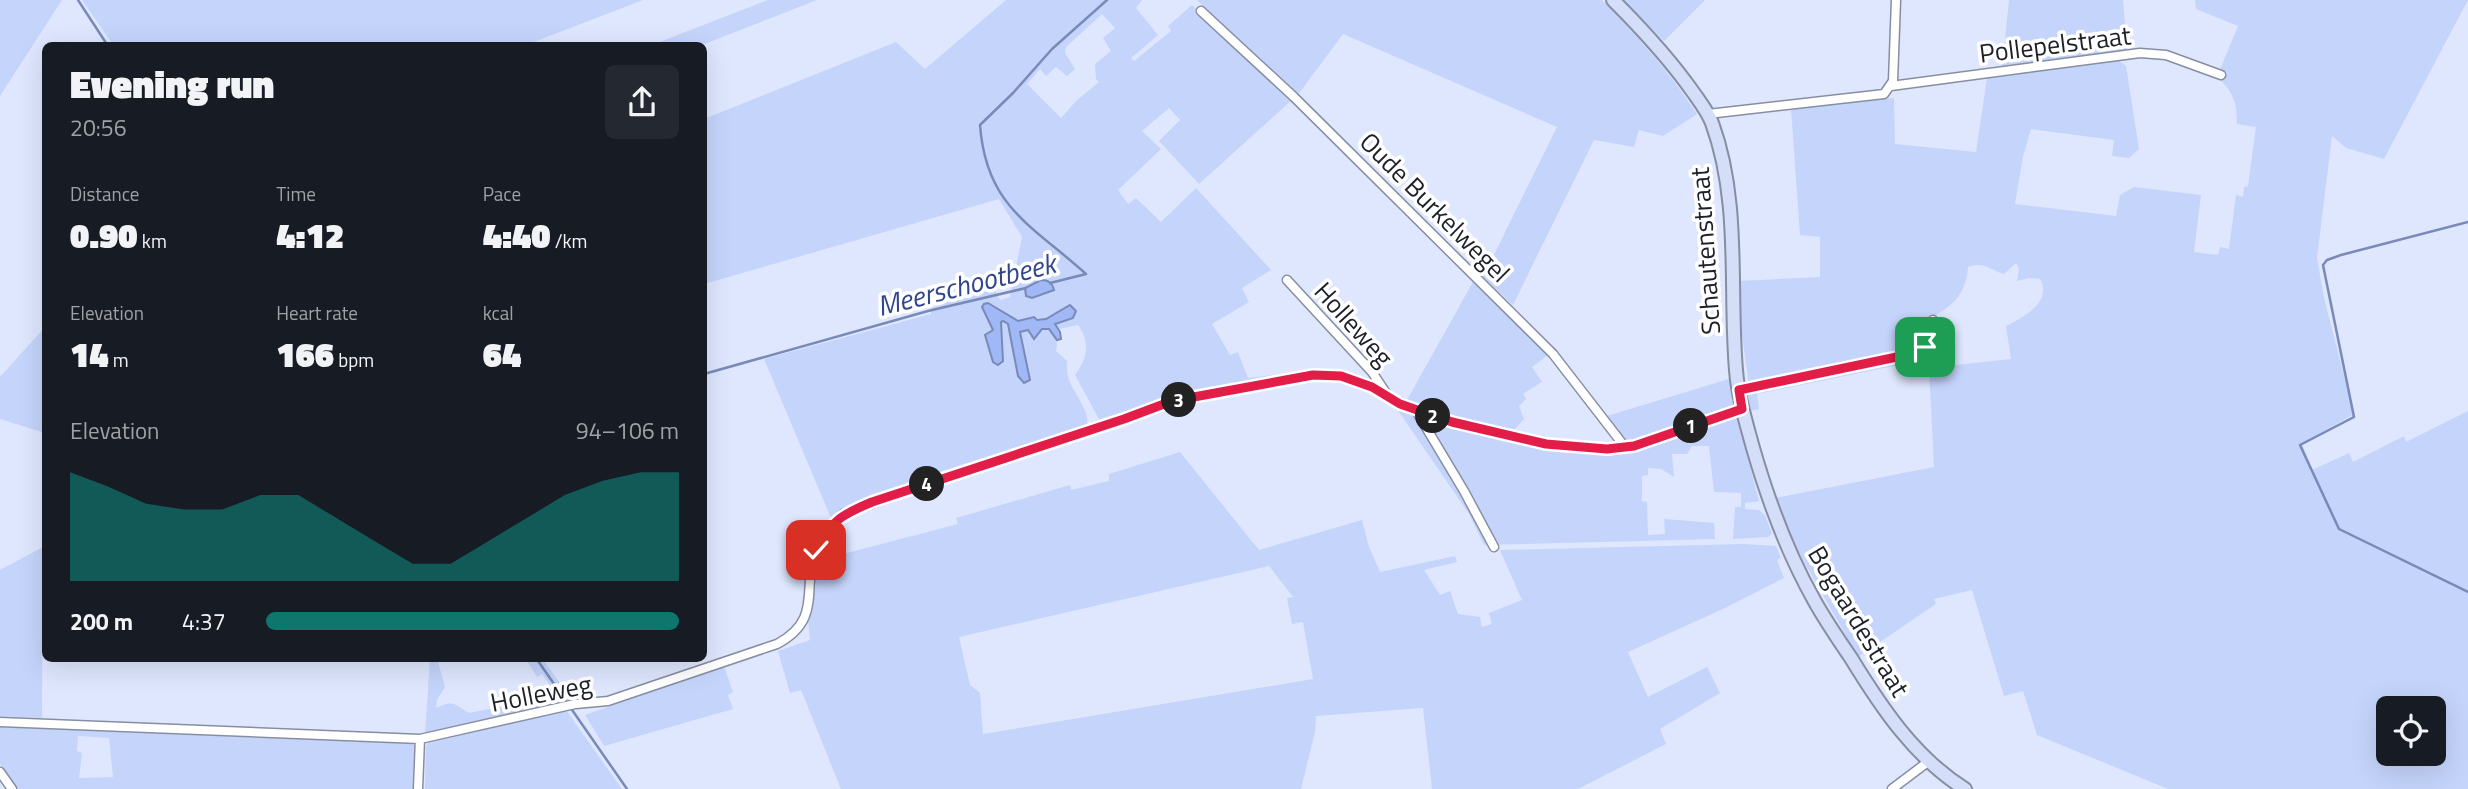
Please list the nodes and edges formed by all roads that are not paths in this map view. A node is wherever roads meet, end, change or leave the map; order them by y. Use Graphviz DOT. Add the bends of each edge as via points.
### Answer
graph roads {
  1 [pos="1613,0"];
  2 [pos="1896,0"];
  3 [pos="1201,11"];
  4 [pos="2221,75"];
  5 [pos="1891,86"];
  6 [pos="1708,114"];
  7 [pos="1287,280"];
  8 [pos="1933,320"];
  9 [pos="1739,390"];
  10 [pos="1389,397"];
  11 [pos="1415,409"];
  12 [pos="1742,409"];
  13 [pos="1625,447"];
  14 [pos="1494,547"];
  15 [pos="0,722"];
  16 [pos="420,739"];
  17 [pos="1929,761"];
  18 [pos="0,772"];
  19 [pos="12,789"];
  20 [pos="418,789"];
  21 [pos="1892,789"];
  22 [pos="1965,789"];
  1 -- 6 [label="street, Schautenstraat" via="1658,47"];
  2 -- 5 [label="street"];
  3 -- 13 [label="street, Oude Burkelwegel" via="1553,354"];
  4 -- 5 [label="street, Pollepelstraat" via="2166,55 2140,52"];
  5 -- 6 [label="street, Pollepelstraat" via="1884,94"];
  6 -- 9 [label="street, Schautenstraat" via="1728,179"];
  7 -- 10 [label="street, Holleweg" via="1372,372"];
  8 -- 9 [label="street" via="1919,352"];
  9 -- 12 [label="street, Schautenstraat"];
  10 -- 11 [label="street, Holleweg"];
  10 -- 16 [label="street, Holleweg" via="1341,376 1313,375 1172,401 872,502 843,514 827,528 816,550 804,620 794,635 777,644 608,701 570,705"];
  11 -- 13 [label="street, Holleweg" via="1546,444"];
  11 -- 14 [label="street"];
  12 -- 13 [label="street, Holleweg"];
  12 -- 17 [label="street, Bogaardestraat" via="1784,540 1814,601 1864,680"];
  15 -- 16 [label="street, Holleweg"];
  16 -- 20 [label="street"];
  17 -- 21 [label="street"];
  17 -- 22 [label="street, Bogaardestraat"];
  18 -- 19 [label="street"];
}
